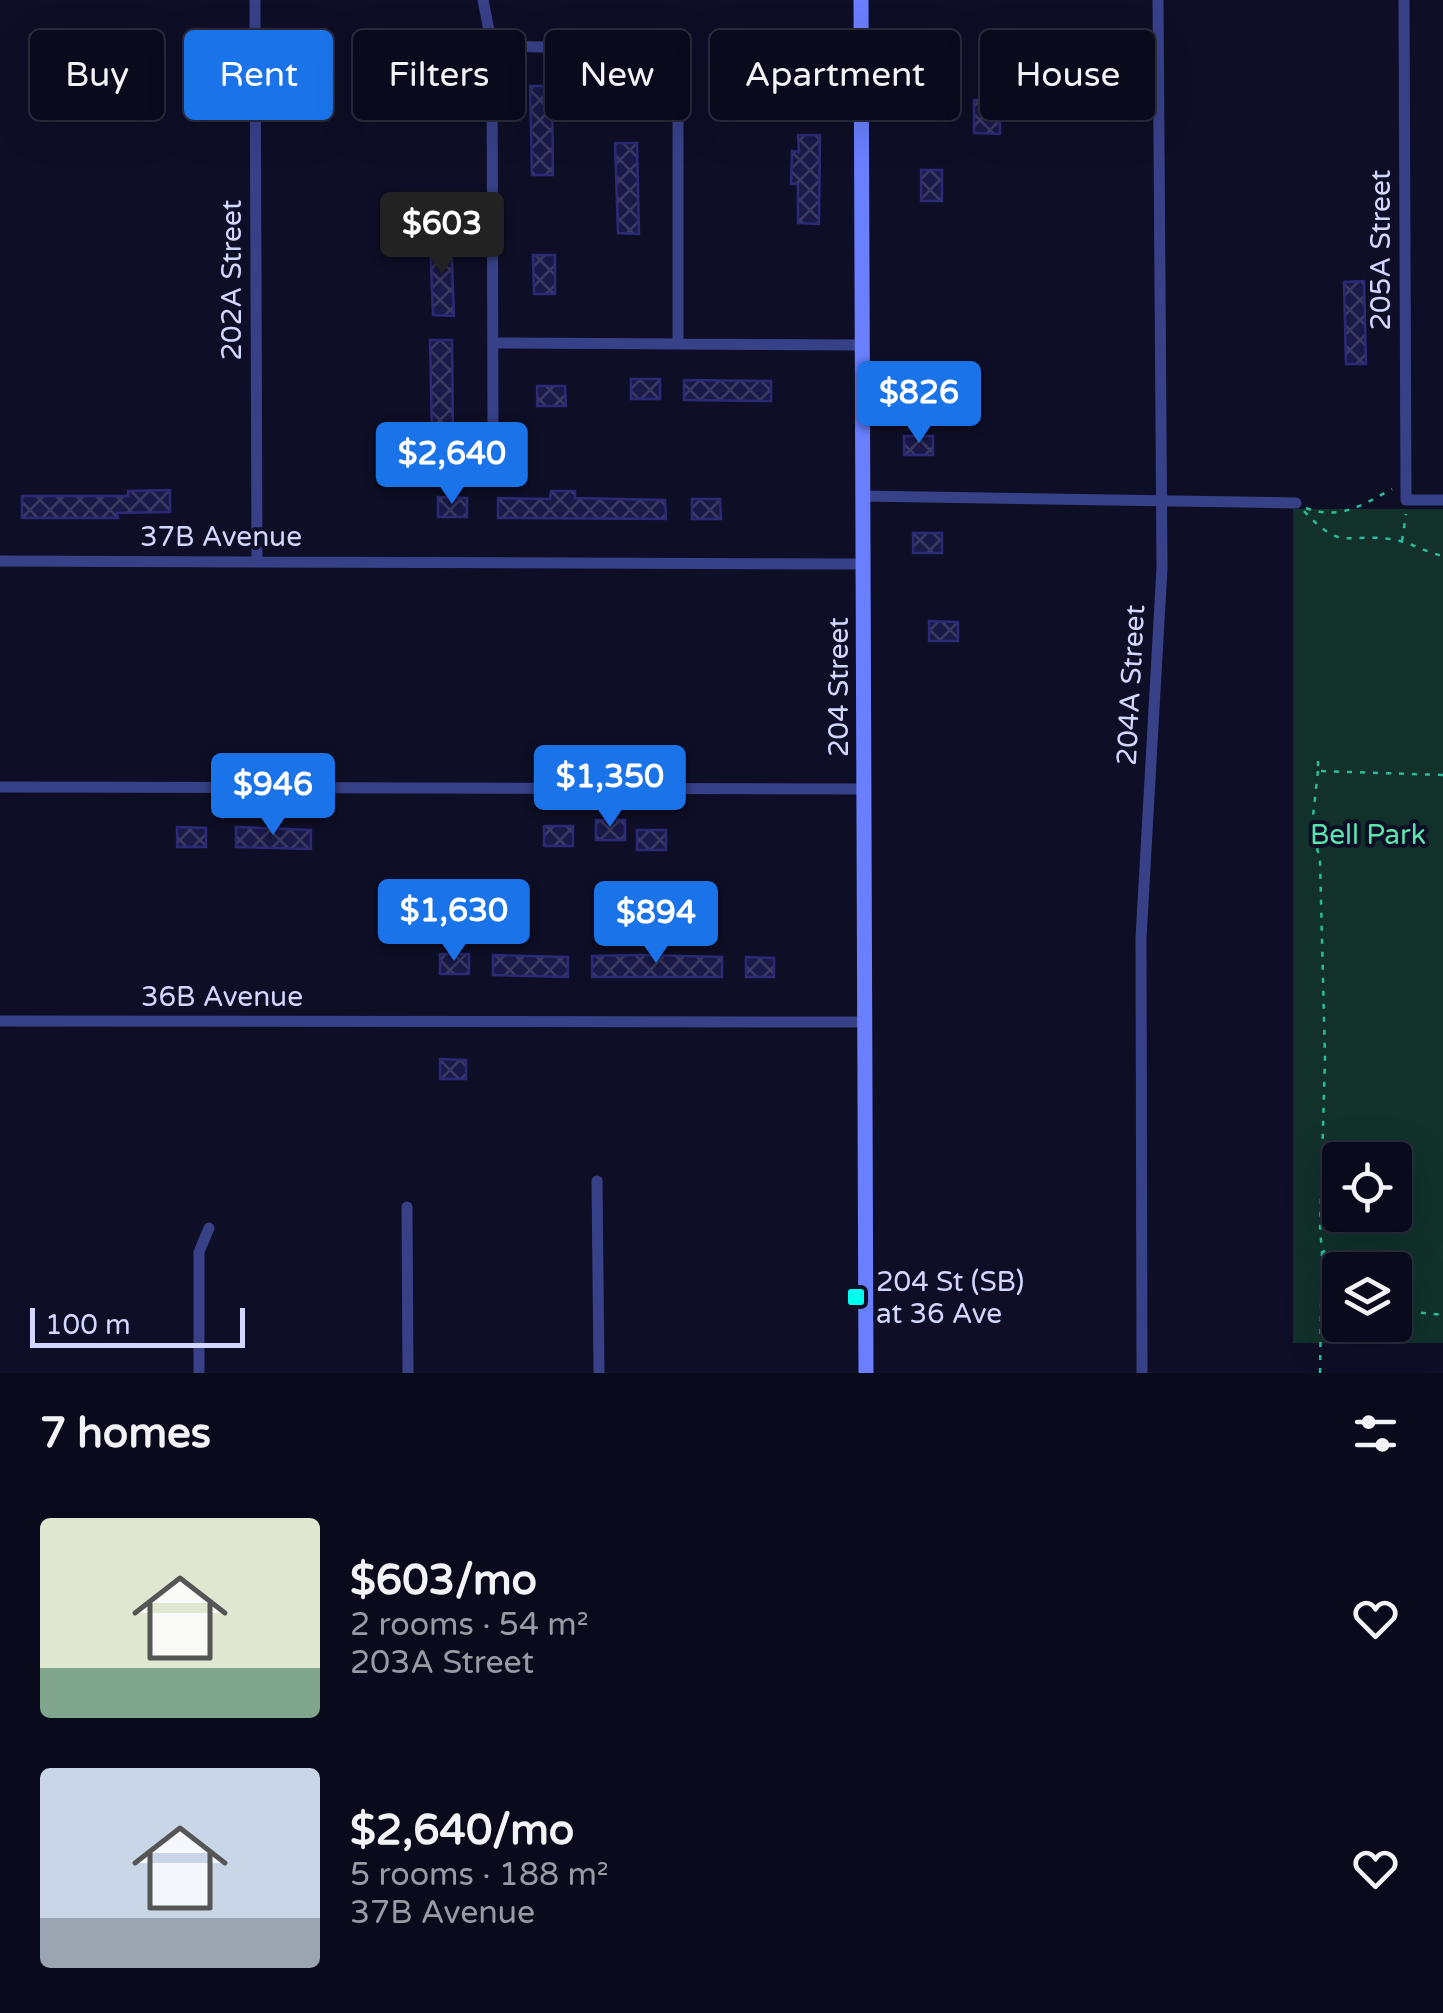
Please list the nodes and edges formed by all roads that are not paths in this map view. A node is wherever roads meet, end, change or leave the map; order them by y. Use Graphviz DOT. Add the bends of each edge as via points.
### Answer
graph roads {
  1 [pos="255,0"];
  2 [pos="482,0"];
  3 [pos="861,0"];
  4 [pos="1158,0"];
  5 [pos="1404,0"];
  6 [pos="489,30"];
  7 [pos="525,47"];
  8 [pos="492,120"];
  9 [pos="492,343"];
  10 [pos="678,344"];
  11 [pos="862,345"];
  12 [pos="494,438"];
  13 [pos="862,496"];
  14 [pos="1160,500"];
  15 [pos="1443,500"];
  16 [pos="1296,503"];
  17 [pos="0,560"];
  18 [pos="257,560"];
  19 [pos="862,564"];
  20 [pos="0,787"];
  21 [pos="863,789"];
  22 [pos="0,1022"];
  23 [pos="864,1022"];
  24 [pos="597,1181"];
  25 [pos="407,1207"];
  26 [pos="209,1228"];
  27 [pos="199,1373"];
  28 [pos="408,1373"];
  29 [pos="599,1373"];
  30 [pos="866,1373"];
  31 [pos="1142,1373"];
  1 -- 18 [label="street, 202A Street"];
  2 -- 6 [label="street"];
  3 -- 11 [label="street, 204 Street"];
  4 -- 14 [label="street, 204A Street"];
  5 -- 15 [label="street, 205A Street" via="1406,494"];
  7 -- 10 [label="street" via="678,50"];
  8 -- 9 [label="street"];
  9 -- 10 [label="street"];
  9 -- 12 [label="street"];
  10 -- 11 [label="street"];
  11 -- 13 [label="street, 204 Street"];
  13 -- 14 [label="street"];
  13 -- 19 [label="street, 204 Street"];
  14 -- 16 [label="street"];
  14 -- 31 [label="street, 204A Street" via="1142,938"];
  17 -- 18 [label="street, 37B Avenue"];
  18 -- 19 [label="street, 37B Avenue"];
  19 -- 21 [label="street, 204 Street"];
  20 -- 21 [label="street"];
  21 -- 23 [label="street, 204 Street"];
  22 -- 23 [label="street, 36B Avenue"];
  23 -- 30 [label="street, 204 Street"];
  24 -- 29 [label="street"];
  25 -- 28 [label="street"];
  26 -- 27 [label="street" via="199,1252"];
}
